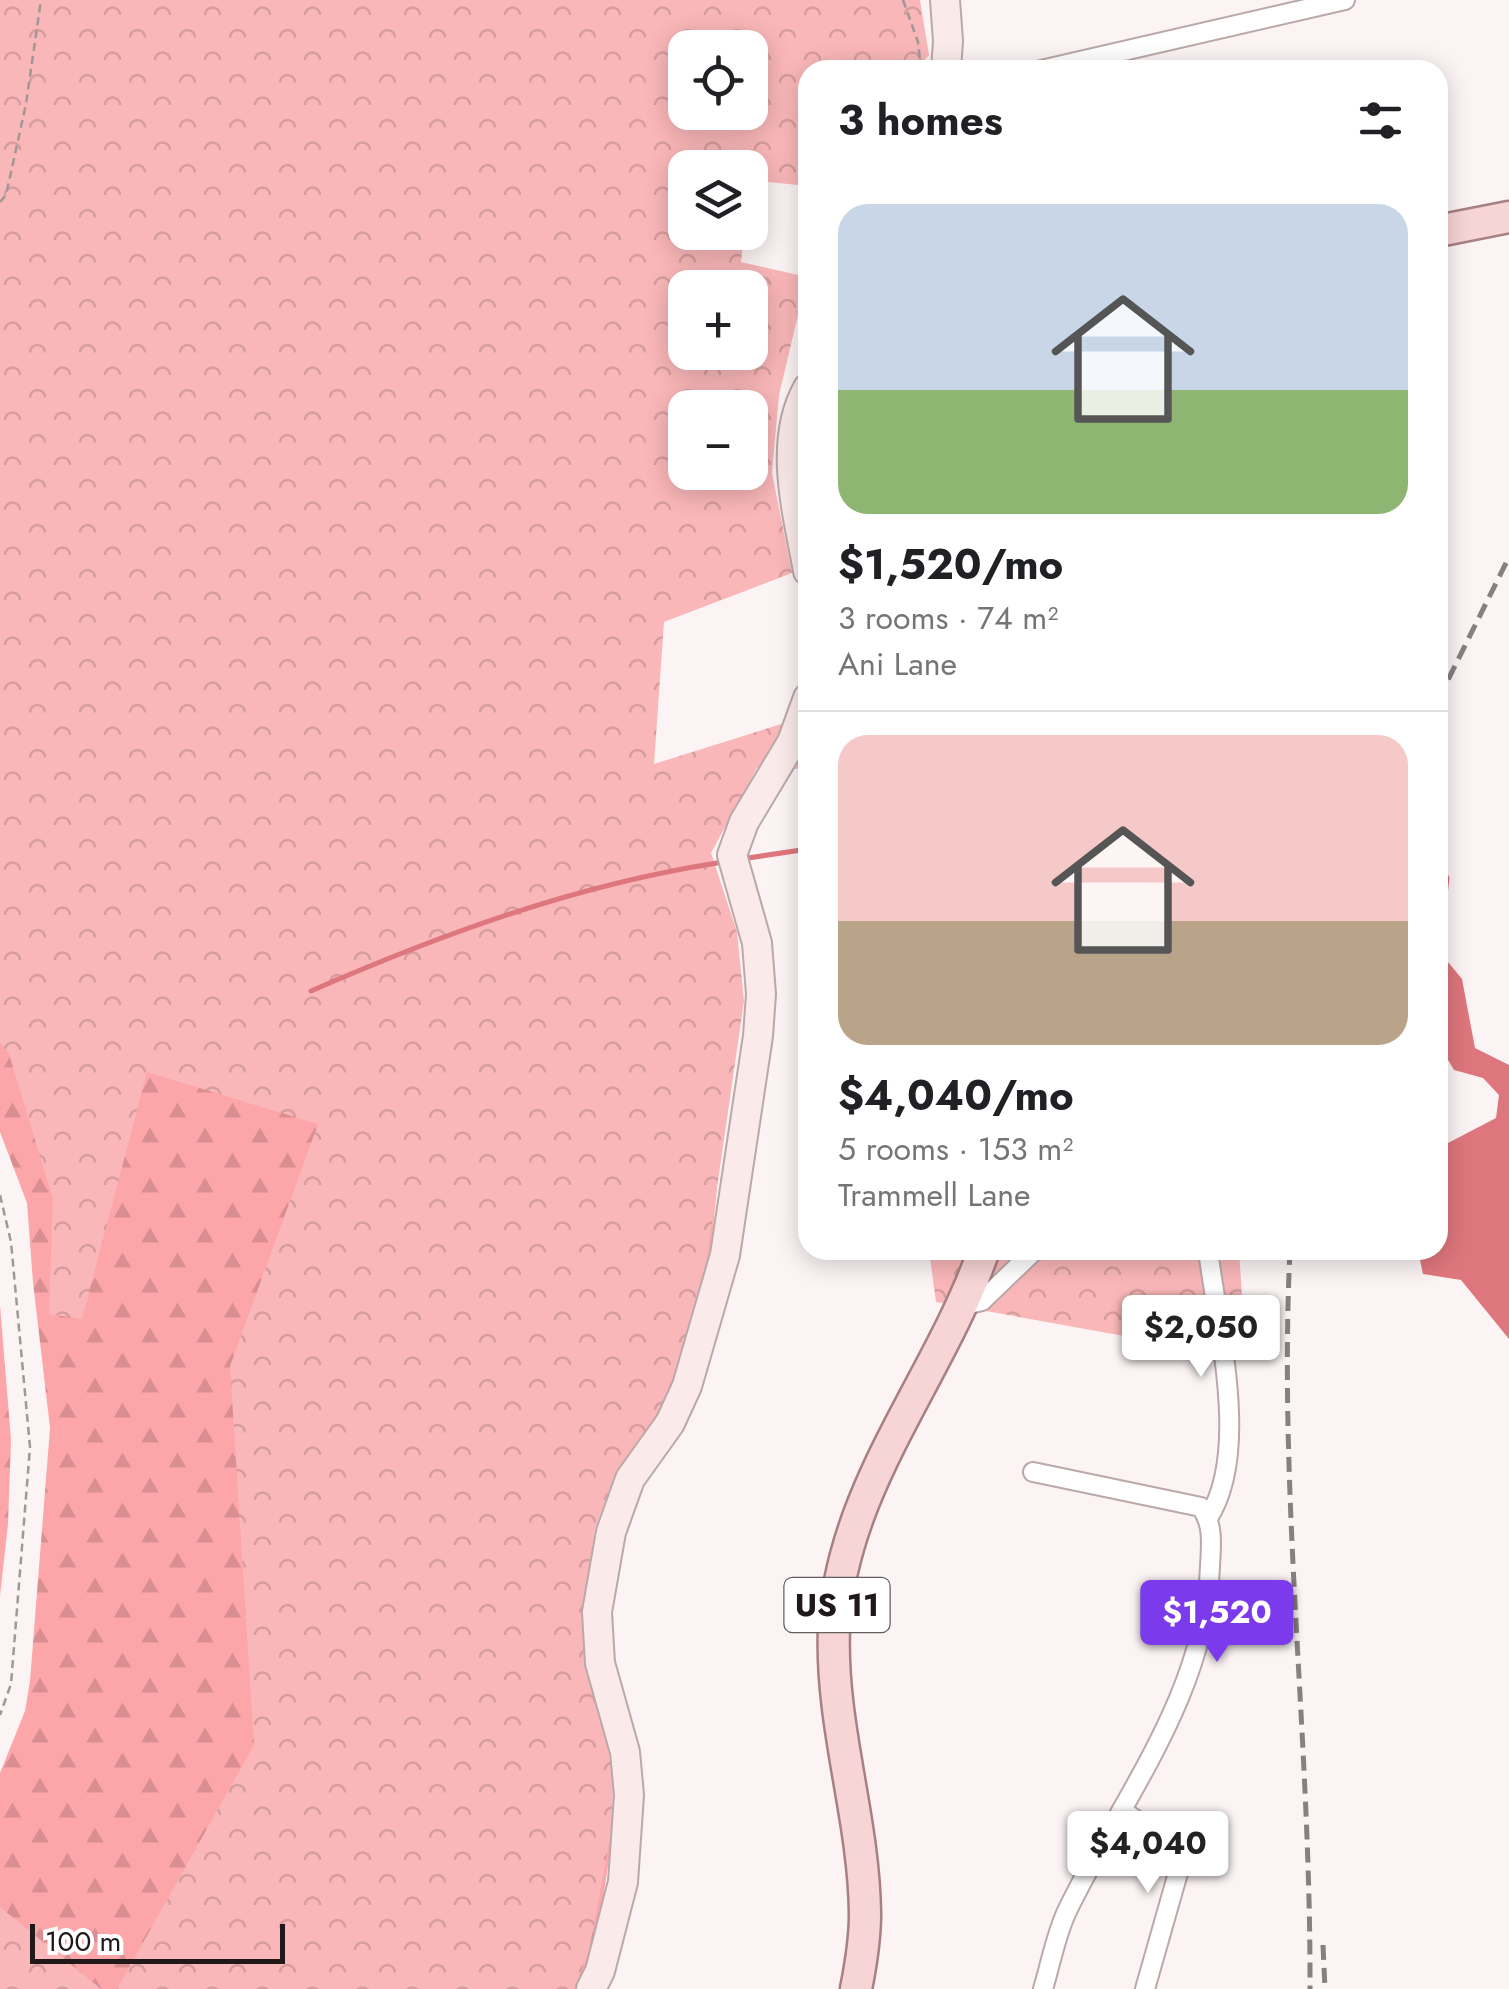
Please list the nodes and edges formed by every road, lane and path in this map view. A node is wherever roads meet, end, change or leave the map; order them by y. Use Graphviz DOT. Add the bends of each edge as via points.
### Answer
graph roads {
  1 [pos="41,0"];
  2 [pos="903,0"];
  3 [pos="945,0"];
  4 [pos="1345,0"];
  5 [pos="936,60"];
  6 [pos="943,60"];
  7 [pos="1084,60"];
  8 [pos="0,202"];
  9 [pos="1509,217"];
  10 [pos="1448,229"];
  11 [pos="798,410"];
  12 [pos="798,517"];
  13 [pos="798,729"];
  14 [pos="0,1195"];
  15 [pos="980,1260"];
  16 [pos="1024,1260"];
  17 [pos="1209,1260"];
  18 [pos="961,1306"];
  19 [pos="1033,1472"];
  20 [pos="1208,1518"];
  21 [pos="0,1715"];
  22 [pos="1122,1810"];
  23 [pos="591,1989"];
  24 [pos="856,1989"];
  25 [pos="1043,1989"];
  26 [pos="1145,1989"];
  1 -- 8 [label="path" via="26,104"];
  2 -- 5 [label="path" via="918,42"];
  3 -- 6 [label="main road"];
  4 -- 7 [label="street"];
  9 -- 10 [label="main road"];
  11 -- 12 [label="main road" via="792,460"];
  13 -- 23 [label="main road" via="732,855 757,943 761,994 725,1256 687,1386 630,1479 611,1532 596,1612 600,1662 625,1752 629,1807 624,1882"];
  14 -- 21 [label="path" via="11,1242 30,1446 11,1684"];
  15 -- 18 [label="main road, US 11"];
  16 -- 18 [label="street" via="982,1301"];
  17 -- 20 [label="street" via="1232,1428"];
  18 -- 24 [label="main road, US 11" via="866,1493 838,1597 837,1714 864,1915"];
  19 -- 20 [label="street" via="1200,1508"];
  20 -- 22 [label="street" via="1210,1575 1196,1652 1162,1738"];
  22 -- 25 [label="street" via="1066,1912"];
  22 -- 26 [label="street" via="1163,1842 1178,1874"];
}
